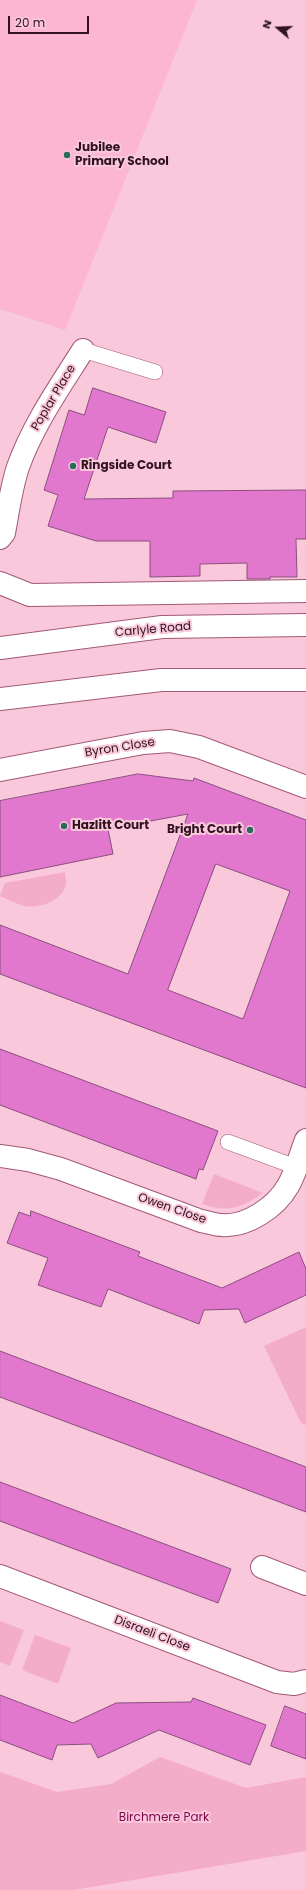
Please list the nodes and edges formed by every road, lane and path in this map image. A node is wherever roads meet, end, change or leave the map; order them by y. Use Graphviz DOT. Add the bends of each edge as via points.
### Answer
graph roads {
  1 [pos="83,350"];
  2 [pos="155,372"];
  3 [pos="0,538"];
  4 [pos="0,583"];
  5 [pos="306,591"];
  6 [pos="306,625"];
  7 [pos="0,648"];
  8 [pos="306,680"];
  9 [pos="0,699"];
  10 [pos="0,770"];
  11 [pos="306,787"];
  12 [pos="306,1140"];
  13 [pos="228,1142"];
  14 [pos="0,1156"];
  15 [pos="296,1167"];
  16 [pos="262,1567"];
  17 [pos="0,1576"];
  18 [pos="306,1584"];
  19 [pos="306,1681"];
  1 -- 2 [label="lane"];
  1 -- 3 [label="street, Poplar Place" via="42,413 18,468 4,533"];
  4 -- 5 [label="street" via="30,595"];
  6 -- 7 [label="street, Carlyle Road" via="162,627"];
  8 -- 9 [label="street" via="161,680"];
  10 -- 11 [label="street, Byron Close" via="143,743 170,741 199,747"];
  12 -- 15 [label="street, Owen Close"];
  13 -- 15 [label="lane"];
  14 -- 15 [label="street, Owen Close" via="61,1168 201,1221 222,1225 256,1217 274,1204 288,1186"];
  16 -- 18 [label="street"];
  17 -- 19 [label="street, Disraeli Close" via="277,1682 294,1684"];
}
